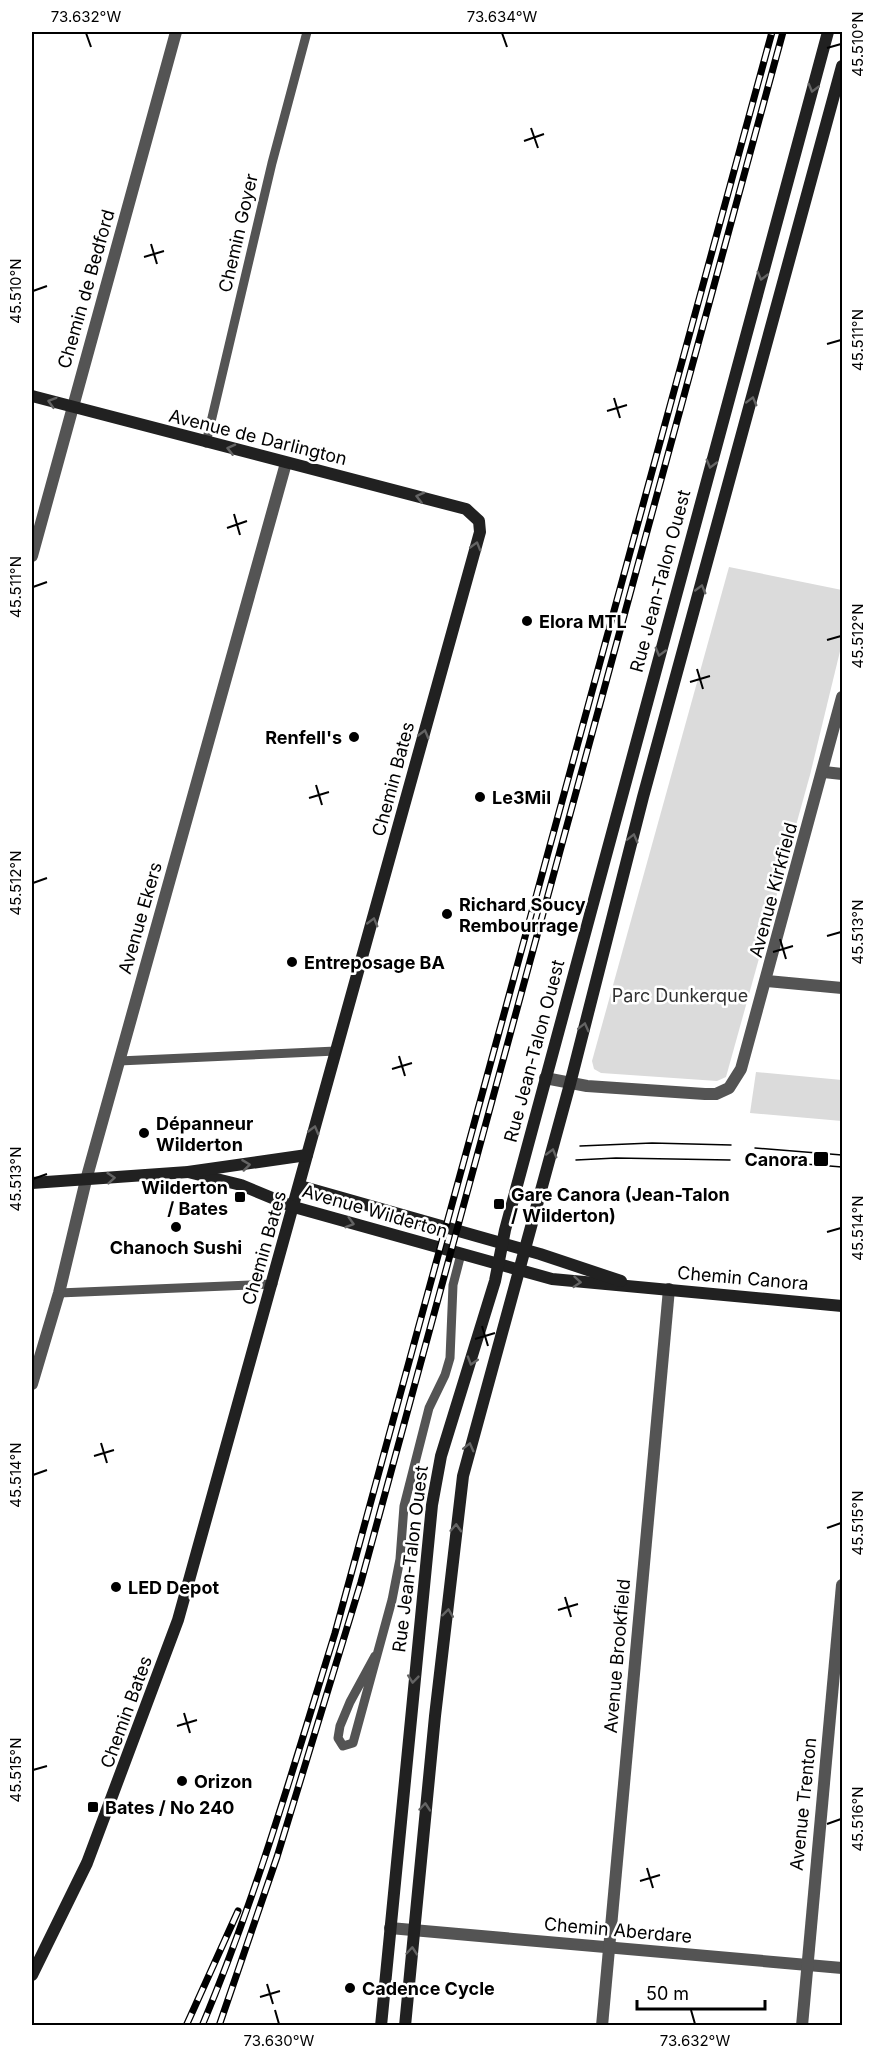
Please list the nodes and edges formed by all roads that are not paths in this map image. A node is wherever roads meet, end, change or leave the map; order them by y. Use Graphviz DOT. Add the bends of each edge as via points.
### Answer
graph roads {
  1 [pos="176,32"];
  2 [pos="307,32"];
  3 [pos="828,32"];
  4 [pos="843,66"];
  5 [pos="32,396"];
  6 [pos="72,408"];
  7 [pos="206,443"];
  8 [pos="285,463"];
  9 [pos="475,515"];
  10 [pos="32,556"];
  11 [pos="843,697"];
  12 [pos="824,772"];
  13 [pos="843,774"];
  14 [pos="767,981"];
  15 [pos="843,988"];
  16 [pos="336,1052"];
  17 [pos="119,1061"];
  18 [pos="545,1078"];
  19 [pos="570,1084"];
  20 [pos="307,1155"];
  21 [pos="188,1172"];
  22 [pos="86,1180"];
  23 [pos="32,1183"];
  24 [pos="300,1186"];
  25 [pos="294,1207"];
  26 [pos="502,1244"];
  27 [pos="525,1250"];
  28 [pos="461,1254"];
  29 [pos="498,1264"];
  30 [pos="519,1271"];
  31 [pos="273,1284"];
  32 [pos="640,1287"];
  33 [pos="669,1289"];
  34 [pos="59,1293"];
  35 [pos="843,1306"];
  36 [pos="32,1384"];
  37 [pos="843,1586"];
  38 [pos="375,1656"];
  39 [pos="390,1928"];
  40 [pos="414,1930"];
  41 [pos="609,1947"];
  42 [pos="807,1964"];
  43 [pos="843,1968"];
  44 [pos="32,1975"];
  45 [pos="381,2025"];
  46 [pos="405,2025"];
  47 [pos="602,2025"];
  48 [pos="802,2025"];
  1 -- 6 [label="street, Chemin de Bedford"];
  2 -- 7 [label="lane, Chemin Goyer"];
  3 -- 18 [label="main road, Rue Jean-Talon Ouest, one-way"];
  19 -- 4 [label="main road, one-way"];
  6 -- 5 [label="main road, Avenue de Darlington, one-way"];
  6 -- 7 [label="main road, Avenue de Darlington"];
  6 -- 10 [label="street, Chemin de Bedford"];
  8 -- 7 [label="main road, Avenue de Darlington, one-way"];
  9 -- 8 [label="main road, Avenue de Darlington, one-way" via="466,509"];
  8 -- 17 [label="street, Avenue Ekers"];
  16 -- 9 [label="main road, Chemin Bates, one-way" via="480,532"];
  11 -- 12 [label="street, Avenue Kirkfield"];
  12 -- 13 [label="street"];
  12 -- 14 [label="street, Avenue Kirkfield"];
  14 -- 15 [label="street"];
  14 -- 19 [label="street, Avenue Kirkfield" via="741,1069 729,1088 705,1094"];
  16 -- 17 [label="lane"];
  20 -- 16 [label="main road, Chemin Bates, one-way"];
  17 -- 22 [label="street, Avenue Ekers"];
  18 -- 19 [label="street"];
  18 -- 26 [label="main road, Rue Jean-Talon Ouest"];
  27 -- 19 [label="main road, one-way"];
  21 -- 20 [label="main road, Avenue Wilderton, one-way"];
  20 -- 24 [label="main road, Chemin Bates"];
  22 -- 21 [label="main road, Avenue Wilderton, one-way"];
  21 -- 25 [label="main road, Avenue Wilderton" via="242,1185"];
  22 -- 23 [label="main road, Avenue Wilderton"];
  22 -- 34 [label="street, Avenue Ekers"];
  24 -- 25 [label="main road, Chemin Bates"];
  24 -- 26 [label="main road, Avenue Wilderton"];
  25 -- 28 [label="main road, Avenue Wilderton, one-way"];
  25 -- 31 [label="main road, Chemin Bates"];
  26 -- 27 [label="main road, Avenue Wilderton"];
  26 -- 29 [label="main road, Rue Jean-Talon Ouest"];
  27 -- 30 [label="main road"];
  27 -- 32 [label="main road, Chemin Canora"];
  28 -- 29 [label="main road, Avenue Wilderton"];
  28 -- 38 [label="lane" via="453,1285 450,1358 429,1408 404,1506 395,1583"];
  29 -- 30 [label="main road, Avenue Wilderton"];
  29 -- 39 [label="main road, Rue Jean-Talon Ouest, one-way" via="475,1353 441,1456 432,1505"];
  30 -- 32 [label="main road, Chemin Canora, one-way" via="562,1281"];
  40 -- 30 [label="main road, one-way" via="459,1498 469,1447"];
  31 -- 34 [label="lane"];
  31 -- 44 [label="main road, Chemin Bates" via="164,1664 87,1863"];
  32 -- 33 [label="main road, Chemin Canora"];
  33 -- 35 [label="main road, Chemin Canora"];
  33 -- 41 [label="street, Avenue Brookfield"];
  34 -- 36 [label="street, Avenue Ekers"];
  37 -- 42 [label="street, Avenue Trenton"];
  38 -- 38 [label="lane" via="342,1718 338,1738 343,1746 350,1746 355,1737"];
  39 -- 40 [label="street, Chemin Aberdare"];
  39 -- 45 [label="main road, Rue Jean-Talon Ouest"];
  40 -- 41 [label="street, Chemin Aberdare"];
  46 -- 40 [label="main road, one-way"];
  41 -- 42 [label="street, Chemin Aberdare"];
  41 -- 47 [label="street, Avenue Brookfield"];
  42 -- 43 [label="street, Chemin Aberdare"];
  42 -- 48 [label="street, Avenue Trenton"];
}
